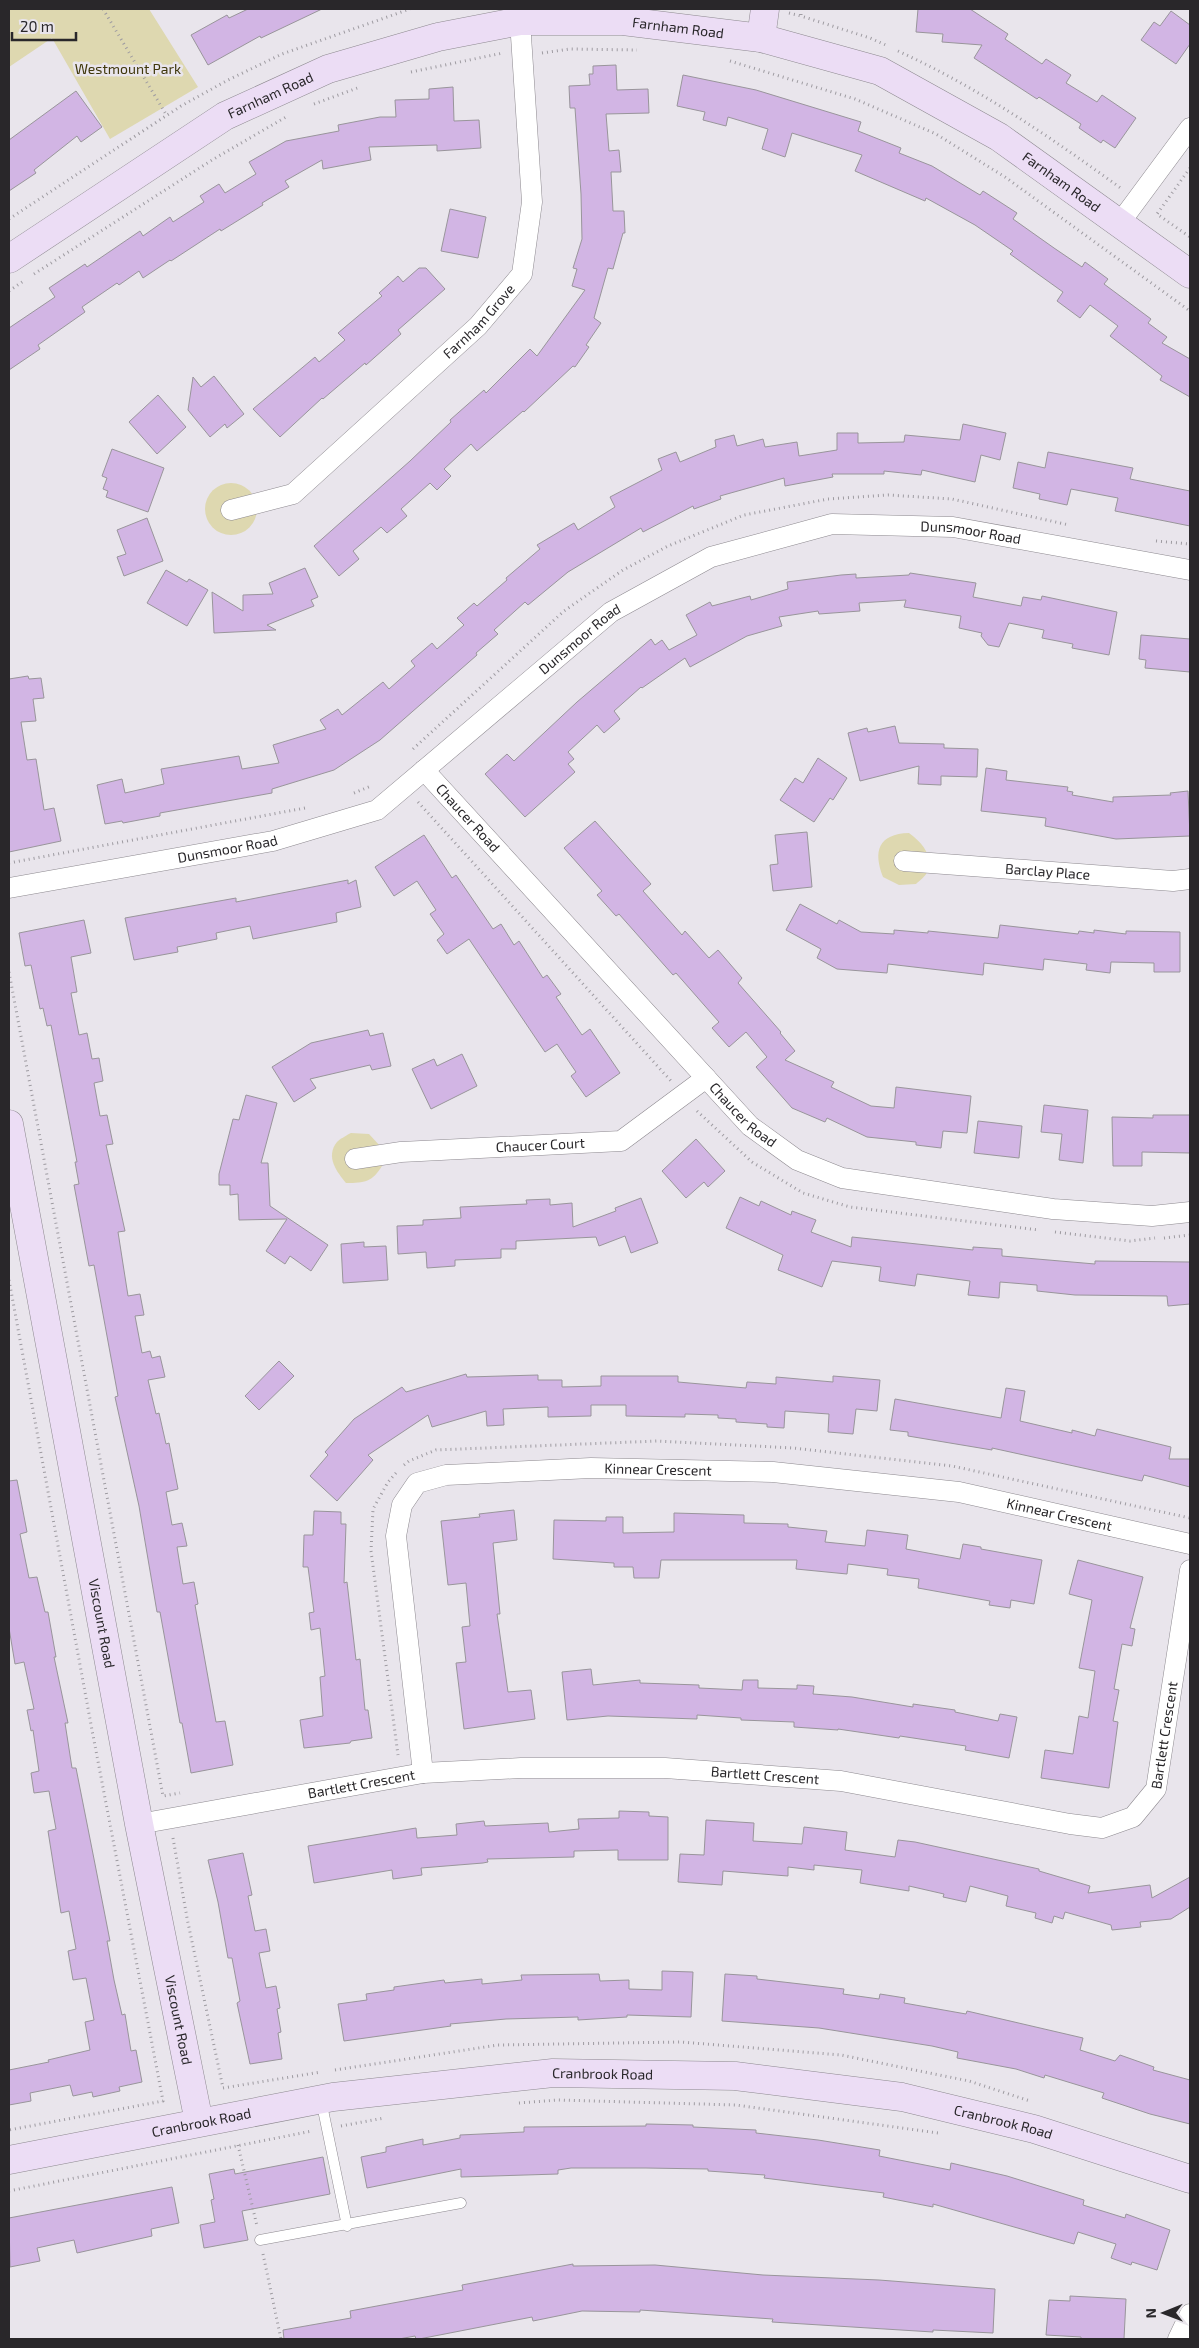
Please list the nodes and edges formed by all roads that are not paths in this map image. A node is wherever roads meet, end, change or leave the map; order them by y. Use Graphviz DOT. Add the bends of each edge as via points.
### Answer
graph roads {
  1 [pos="765,9"];
  2 [pos="520,21"];
  3 [pos="761,38"];
  4 [pos="1190,128"];
  5 [pos="1119,224"];
  6 [pos="9,259"];
  7 [pos="1190,274"];
  8 [pos="231,510"];
  9 [pos="1190,570"];
  10 [pos="424,770"];
  11 [pos="904,861"];
  12 [pos="1190,879"];
  13 [pos="9,888"];
  14 [pos="706,1078"];
  15 [pos="9,1124"];
  16 [pos="354,1159"];
  17 [pos="1190,1212"];
  18 [pos="19,1240"];
  19 [pos="1190,1544"];
  20 [pos="1190,1570"];
  21 [pos="423,1773"];
  22 [pos="139,1824"];
  23 [pos="320,2099"];
  24 [pos="199,2122"];
  25 [pos="9,2160"];
  26 [pos="1190,2180"];
  27 [pos="461,2203"];
  28 [pos="347,2226"];
  29 [pos="260,2240"];
  30 [pos="1190,2314"];
  31 [pos="1178,2339"];
  1 -- 3 [label="street"];
  2 -- 3 [label="street, Farnham Road" via="623,21"];
  2 -- 6 [label="street, Farnham Road" via="438,37 328,69 234,112"];
  2 -- 8 [label="street, Farnham Grove" via="532,202 522,274 478,326 293,494"];
  3 -- 5 [label="street, Farnham Road" via="880,71 999,137"];
  4 -- 5 [label="street"];
  5 -- 7 [label="street, Farnham Road"];
  9 -- 10 [label="street, Dunsmoor Road" via="953,527 832,524 711,557 611,612"];
  10 -- 13 [label="street, Dunsmoor Road" via="377,810 273,841"];
  10 -- 14 [label="street, Chaucer Road"];
  11 -- 12 [label="street, Barclay Place" via="1173,881"];
  14 -- 16 [label="street, Chaucer Court" via="621,1141 401,1152"];
  14 -- 17 [label="street, Chaucer Road" via="750,1126 797,1160 842,1178 1053,1209 1152,1216"];
  15 -- 18 [label="street, Viscount Road"];
  18 -- 22 [label="street, Viscount Road"];
  19 -- 21 [label="street, Kinnear Crescent" via="959,1492 773,1472 591,1468 446,1475 417,1483 402,1505 396,1536"];
  20 -- 21 [label="street, Bartlett Crescent" via="1156,1788 1133,1817 1102,1828 841,1781 665,1768 521,1768"];
  21 -- 22 [label="street, Bartlett Crescent"];
  22 -- 24 [label="street, Viscount Road"];
  23 -- 24 [label="street, Cranbrook Road"];
  23 -- 26 [label="street, Cranbrook Road" via="553,2072 735,2076 911,2100 1034,2128"];
  23 -- 28 [label="lane"];
  24 -- 25 [label="street, Cranbrook Road"];
  27 -- 28 [label="lane"];
  28 -- 29 [label="lane"];
  30 -- 31 [label="street"];
}
